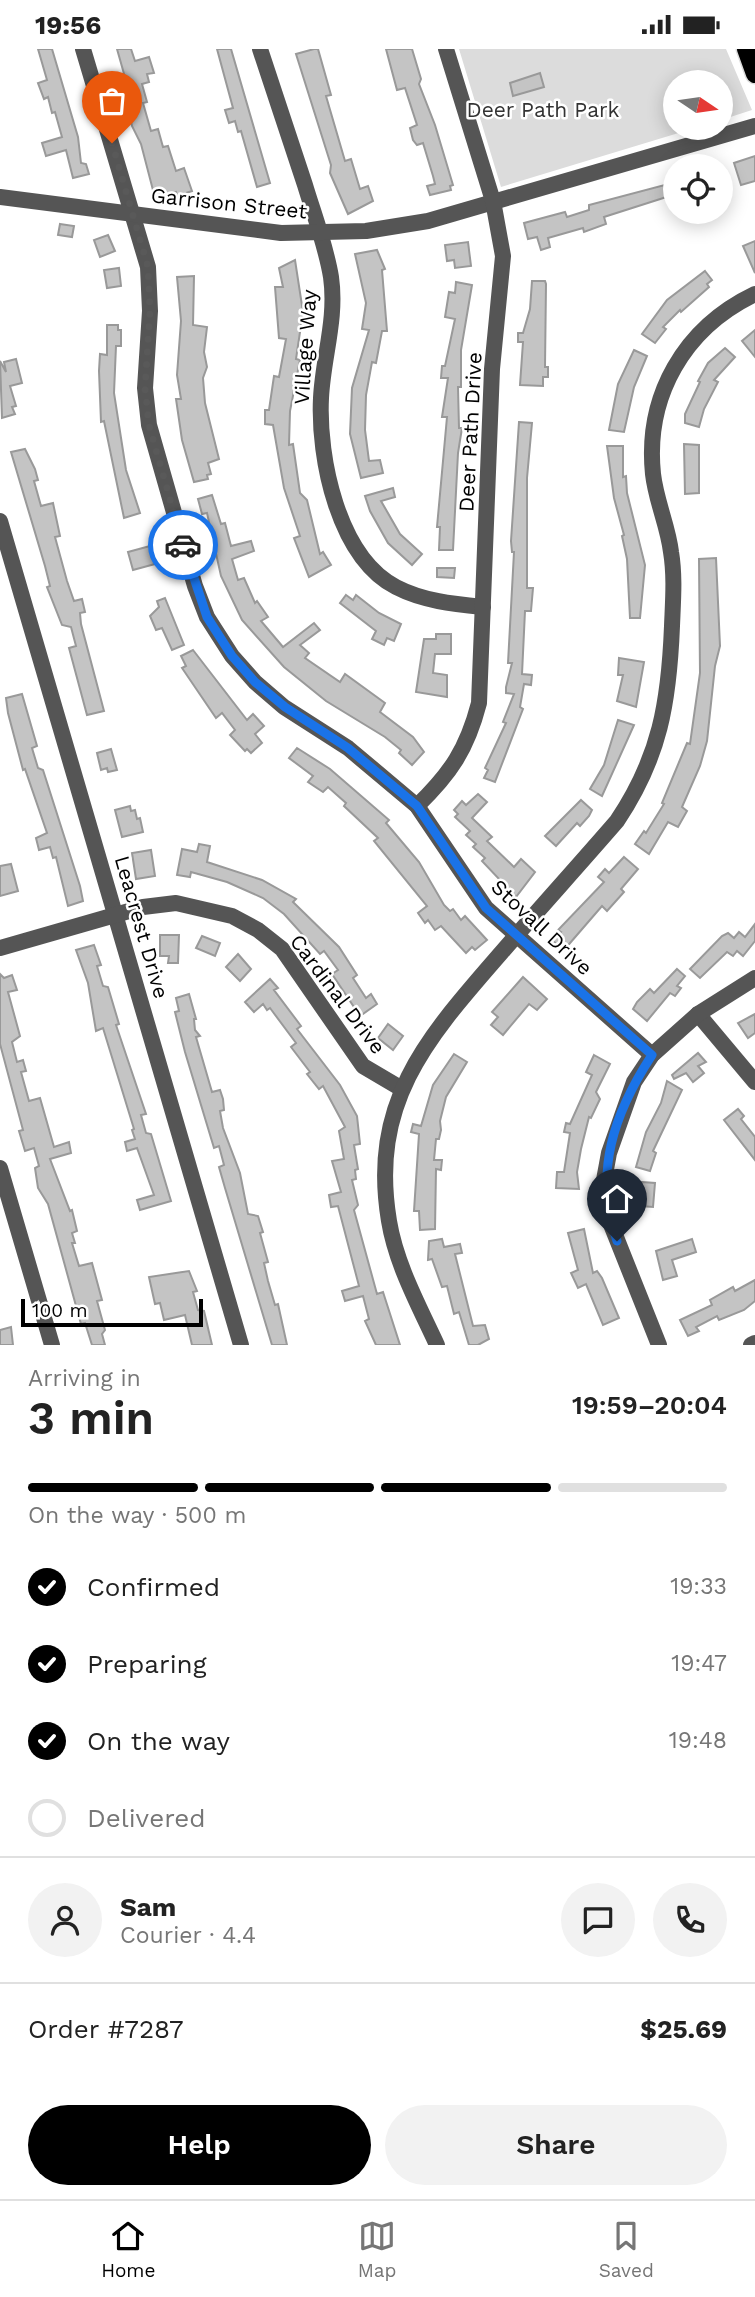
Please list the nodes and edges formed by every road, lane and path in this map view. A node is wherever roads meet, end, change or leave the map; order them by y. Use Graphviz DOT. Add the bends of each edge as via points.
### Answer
graph roads {
  1 [pos="83,49"];
  2 [pos="260,49"];
  3 [pos="446,49"];
  4 [pos="746,49"];
  5 [pos="755,74"];
  6 [pos="755,126"];
  7 [pos="0,197"];
  8 [pos="493,201"];
  9 [pos="133,214"];
  10 [pos="320,233"];
  11 [pos="755,294"];
  12 [pos="0,521"];
  13 [pos="483,607"];
  14 [pos="417,806"];
  15 [pos="117,915"];
  16 [pos="516,935"];
  17 [pos="0,948"];
  18 [pos="755,978"];
  19 [pos="698,1014"];
  20 [pos="652,1055"];
  21 [pos="755,1082"];
  22 [pos="402,1089"];
  23 [pos="0,1168"];
  24 [pos="52,1345"];
  25 [pos="241,1345"];
  26 [pos="437,1345"];
  27 [pos="659,1345"];
  1 -- 9 [label="street, Stovall Drive"];
  2 -- 10 [label="street, Village Way"];
  3 -- 8 [label="street, Deer Path Drive"];
  4 -- 5 [label="main road"];
  6 -- 8 [label="street, Garrison Street"];
  7 -- 9 [label="street, Garrison Street"];
  8 -- 10 [label="street, Garrison Street" via="406,226"];
  8 -- 13 [label="street, Deer Path Drive" via="503,256 492,369"];
  9 -- 10 [label="street, Garrison Street" via="281,233"];
  9 -- 14 [label="street, Stovall Drive" via="148,267 145,388 149,425 207,617 255,682 348,748"];
  10 -- 13 [label="street, Village Way" via="331,277 333,310 321,423 327,469 346,530 375,572 394,586 421,598"];
  11 -- 16 [label="street" via="712,320 694,339 671,369 657,402 653,475 671,551 673,587 668,689 652,756 617,821"];
  12 -- 15 [label="street, Leacrest Drive"];
  13 -- 14 [label="street, Deer Path Drive" via="479,703 470,737 447,776"];
  14 -- 16 [label="street, Stovall Drive" via="473,892"];
  15 -- 17 [label="street, Cardinal Drive"];
  15 -- 22 [label="street, Cardinal Drive" via="176,903 232,916 258,930 282,949 304,977 363,1066"];
  15 -- 25 [label="street, Leacrest Drive"];
  16 -- 20 [label="street, Stovall Drive"];
  16 -- 22 [label="street" via="428,1039"];
  18 -- 19 [label="street"];
  19 -- 20 [label="street"];
  19 -- 21 [label="street"];
  20 -- 27 [label="street" via="619,1118 604,1180 610,1222"];
  22 -- 26 [label="street" via="386,1166 389,1224"];
  23 -- 24 [label="street"];
}
